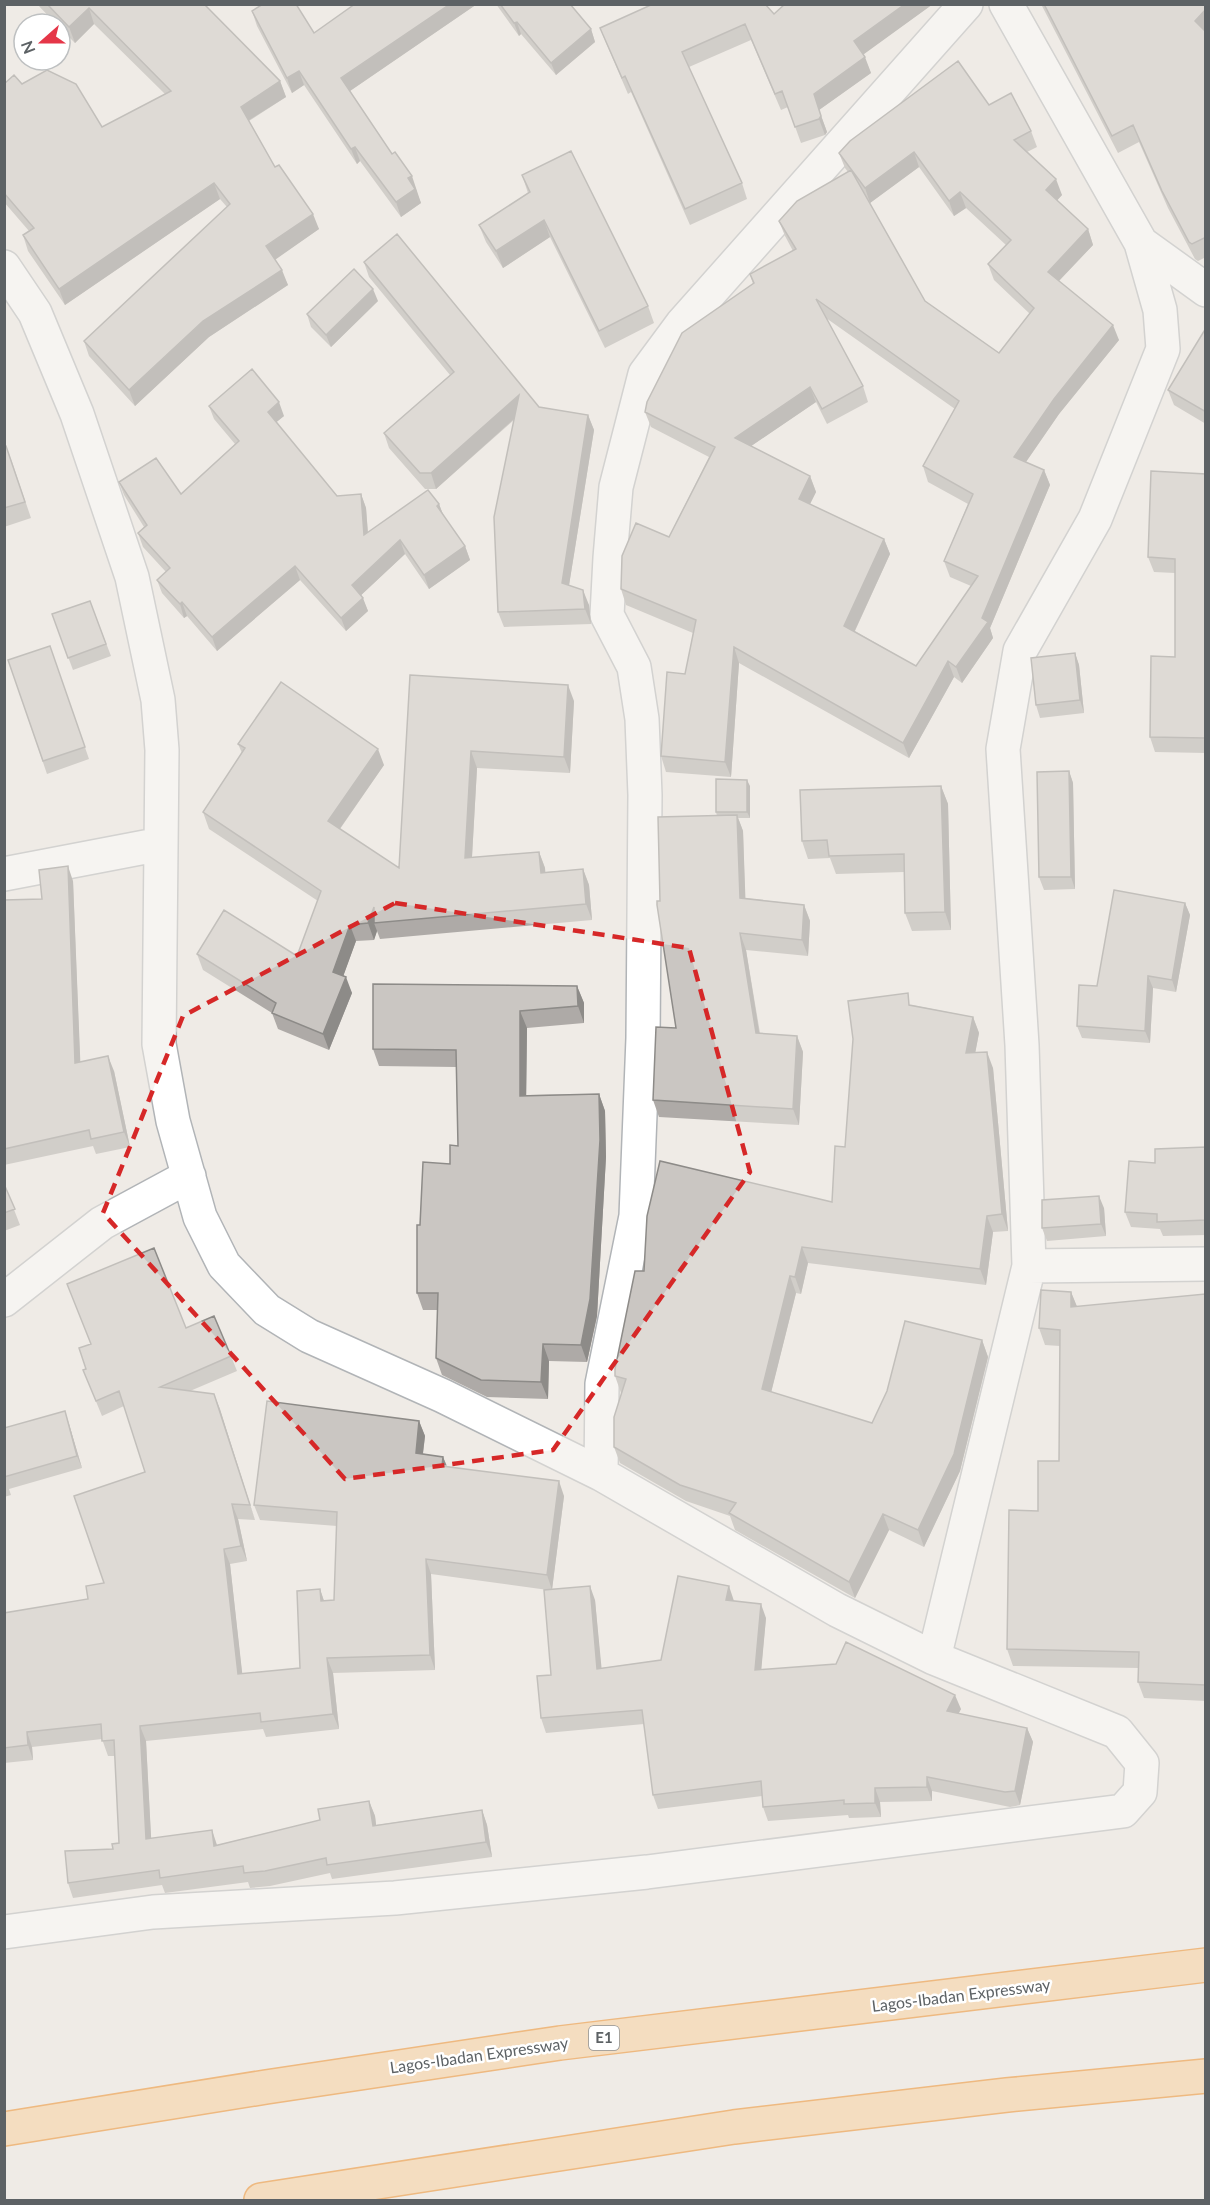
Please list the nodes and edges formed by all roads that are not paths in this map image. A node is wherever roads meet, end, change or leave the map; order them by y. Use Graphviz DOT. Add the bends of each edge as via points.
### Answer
graph roads {
  1 [pos="966,4"];
  2 [pos="1006,4"];
  3 [pos="1141,243"];
  4 [pos="6,272"];
  5 [pos="1206,290"];
  6 [pos="161,844"];
  7 [pos="4,874"];
  8 [pos="189,1176"];
  9 [pos="1206,1264"];
  10 [pos="1029,1266"];
  11 [pos="4,1300"];
  12 [pos="601,1474"];
  13 [pos="934,1658"];
  14 [pos="4,1932"];
  15 [pos="1206,1965"];
  16 [pos="1206,2076"];
  17 [pos="4,2128"];
  18 [pos="261,2200"];
  1 -- 12 [label="street" via="682,324 645,374 619,476 607,615 634,667 642,719 643,1038 636,1216 602,1384"];
  2 -- 3 [label="street"];
  3 -- 5 [label="street"];
  3 -- 10 [label="street" via="1160,310 1163,349 1095,519 1020,651 1003,749 1022,1045"];
  4 -- 6 [label="street" via="35,313 77,414 132,577 158,700"];
  6 -- 7 [label="street"];
  6 -- 8 [label="street" via="159,1044 173,1121"];
  8 -- 11 [label="street" via="102,1223"];
  8 -- 12 [label="street" via="200,1217 224,1265 267,1310 309,1336 443,1396"];
  9 -- 10 [label="street"];
  10 -- 13 [label="street"];
  12 -- 13 [label="street" via="837,1610"];
  13 -- 14 [label="street" via="1117,1732 1142,1763 1140,1792 1123,1811 647,1872 394,1898 153,1912"];
  15 -- 17 [label="highway, Lagos-Ibadan Expressway / E1" via="560,2043"];
  16 -- 18 [label="highway" via="734,2127"];
}
